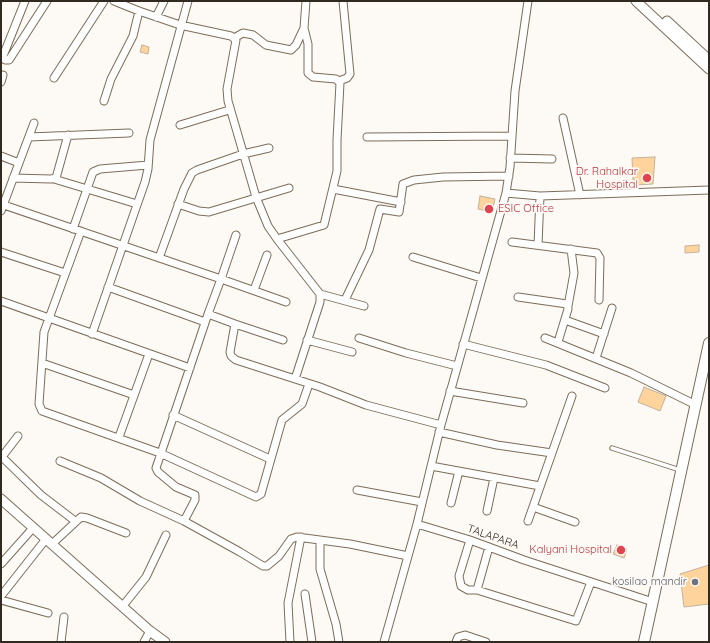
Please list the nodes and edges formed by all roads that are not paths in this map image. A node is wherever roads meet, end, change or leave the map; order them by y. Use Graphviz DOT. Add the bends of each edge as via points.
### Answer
graph roads {
  1 [pos="25,1"];
  2 [pos="46,1"];
  3 [pos="104,1"];
  4 [pos="114,1"];
  5 [pos="164,1"];
  6 [pos="188,1"];
  7 [pos="306,1"];
  8 [pos="343,1"];
  9 [pos="528,1"];
  10 [pos="636,1"];
  11 [pos="645,1"];
  12 [pos="139,11"];
  13 [pos="156,17"];
  14 [pos="180,25"];
  15 [pos="304,28"];
  16 [pos="234,38"];
  17 [pos="709,60"];
  18 [pos="709,69"];
  19 [pos="54,78"];
  20 [pos="339,81"];
  21 [pos="104,101"];
  22 [pos="230,110"];
  23 [pos="563,118"];
  24 [pos="34,123"];
  25 [pos="180,125"];
  26 [pos="129,133"];
  27 [pos="68,135"];
  28 [pos="512,136"];
  29 [pos="28,137"];
  30 [pos="367,137"];
  31 [pos="269,148"];
  32 [pos="243,154"];
  33 [pos="1,156"];
  34 [pos="510,158"];
  35 [pos="552,159"];
  36 [pos="19,163"];
  37 [pos="148,165"];
  38 [pos="509,176"];
  39 [pos="13,178"];
  40 [pos="54,179"];
  41 [pos="87,188"];
  42 [pos="290,188"];
  43 [pos="333,189"];
  44 [pos="709,190"];
  45 [pos="506,193"];
  46 [pos="540,196"];
  47 [pos="580,196"];
  48 [pos="256,197"];
  49 [pos="401,202"];
  50 [pos="137,204"];
  51 [pos="178,204"];
  52 [pos="2,207"];
  53 [pos="73,228"];
  54 [pos="80,231"];
  55 [pos="236,235"];
  56 [pos="277,239"];
  57 [pos="512,242"];
  58 [pos="538,245"];
  59 [pos="122,246"];
  60 [pos="571,249"];
  61 [pos="1,252"];
  62 [pos="267,255"];
  63 [pos="413,257"];
  64 [pos="159,258"];
  65 [pos="65,273"];
  66 [pos="481,278"];
  67 [pos="221,279"];
  68 [pos="108,288"];
  69 [pos="254,290"];
  70 [pos="320,294"];
  71 [pos="518,297"];
  72 [pos="345,300"];
  73 [pos="599,300"];
  74 [pos="1,301"];
  75 [pos="286,302"];
  76 [pos="364,306"];
  77 [pos="568,306"];
  78 [pos="612,308"];
  79 [pos="208,314"];
  80 [pos="50,318"];
  81 [pos="565,320"];
  82 [pos="205,322"];
  83 [pos="235,324"];
  84 [pos="92,334"];
  85 [pos="604,334"];
  86 [pos="358,338"];
  87 [pos="545,338"];
  88 [pos="283,340"];
  89 [pos="307,340"];
  90 [pos="558,342"];
  91 [pos="463,344"];
  92 [pos="709,344"];
  93 [pos="352,352"];
  94 [pos="149,354"];
  95 [pos="596,358"];
  96 [pos="42,363"];
  97 [pos="457,366"];
  98 [pos="190,368"];
  99 [pos="709,375"];
  100 [pos="295,380"];
  101 [pos="309,384"];
  102 [pos="605,388"];
  103 [pos="450,391"];
  104 [pos="134,395"];
  105 [pos="572,396"];
  106 [pos="523,403"];
  107 [pos="696,405"];
  108 [pos="173,415"];
  109 [pos="440,428"];
  110 [pos="18,436"];
  111 [pos="119,437"];
  112 [pos="612,448"];
  113 [pos="160,453"];
  114 [pos="552,453"];
  115 [pos="1,458"];
  116 [pos="270,459"];
  117 [pos="60,461"];
  118 [pos="431,466"];
  119 [pos="682,470"];
  120 [pos="458,471"];
  121 [pos="494,478"];
  122 [pos="540,486"];
  123 [pos="357,490"];
  124 [pos="1,499"];
  125 [pos="422,502"];
  126 [pos="451,503"];
  127 [pos="533,507"];
  128 [pos="487,511"];
  129 [pos="75,521"];
  130 [pos="184,521"];
  131 [pos="528,522"];
  132 [pos="575,522"];
  133 [pos="417,524"];
  134 [pos="33,528"];
  135 [pos="126,534"];
  136 [pos="166,535"];
  137 [pos="301,537"];
  138 [pos="320,540"];
  139 [pos="470,540"];
  140 [pos="49,542"];
  141 [pos="490,547"];
  142 [pos="408,556"];
  143 [pos="1,564"];
  144 [pos="591,582"];
  145 [pos="477,590"];
  146 [pos="305,594"];
  147 [pos="1,596"];
  148 [pos="1,600"];
  149 [pos="653,602"];
  150 [pos="122,607"];
  151 [pos="48,613"];
  152 [pos="64,617"];
  153 [pos="150,632"];
  154 [pos="61,642"];
  155 [pos="144,642"];
  156 [pos="165,642"];
  157 [pos="290,642"];
  158 [pos="312,642"];
  159 [pos="339,642"];
  160 [pos="384,642"];
  161 [pos="456,642"];
  162 [pos="486,642"];
  163 [pos="644,642"];
  164 [pos="651,642"];
  1 -- 2 [label="street" via="3,56 5,60 9,60"];
  3 -- 19 [label="street"];
  4 -- 12 [label="street"];
  5 -- 13 [label="street"];
  6 -- 14 [label="street"];
  7 -- 15 [label="street"];
  8 -- 20 [label="street" via="350,70 349,76"];
  9 -- 28 [label="street" via="515,91"];
  10 -- 18 [label="street"];
  11 -- 17 [label="street"];
  12 -- 13 [label="street"];
  12 -- 21 [label="street" via="133,36"];
  13 -- 14 [label="street"];
  14 -- 16 [label="street"];
  14 -- 37 [label="street" via="150,140"];
  15 -- 16 [label="street" via="291,50 270,46 257,36 248,34 243,33"];
  15 -- 20 [label="street" via="308,44 308,73 313,77"];
  16 -- 22 [label="street" via="236,42 227,89"];
  20 -- 43 [label="street" via="338,162"];
  22 -- 25 [label="street"];
  22 -- 32 [label="street"];
  23 -- 47 [label="street"];
  24 -- 29 [label="street"];
  26 -- 27 [label="street"];
  27 -- 29 [label="street"];
  27 -- 40 [label="street"];
  28 -- 30 [label="street"];
  28 -- 34 [label="street"];
  29 -- 36 [label="street"];
  31 -- 32 [label="street"];
  32 -- 48 [label="street"];
  32 -- 51 [label="street" via="192,173"];
  33 -- 36 [label="street"];
  34 -- 35 [label="street"];
  34 -- 38 [label="street"];
  36 -- 39 [label="street"];
  37 -- 41 [label="street" via="96,170"];
  37 -- 50 [label="street"];
  38 -- 45 [label="street"];
  38 -- 49 [label="street" via="406,182 402,184"];
  39 -- 40 [label="street"];
  39 -- 52 [label="street"];
  40 -- 41 [label="street"];
  41 -- 50 [label="street"];
  41 -- 53 [label="street"];
  42 -- 48 [label="street"];
  43 -- 49 [label="street"];
  43 -- 56 [label="street" via="324,225"];
  44 -- 47 [label="street"];
  45 -- 46 [label="street"];
  45 -- 66 [label="street"];
  46 -- 47 [label="street"];
  46 -- 58 [label="street"];
  48 -- 51 [label="street" via="210,212"];
  48 -- 56 [label="street" via="268,226"];
  49 -- 72 [label="street" via="400,212 380,209 369,250"];
  50 -- 59 [label="street"];
  51 -- 64 [label="street"];
  52 -- 53 [label="street"];
  53 -- 54 [label="street"];
  54 -- 59 [label="street"];
  54 -- 65 [label="street"];
  55 -- 67 [label="street"];
  56 -- 70 [label="street"];
  57 -- 58 [label="street"];
  58 -- 60 [label="street"];
  59 -- 64 [label="street"];
  59 -- 68 [label="street"];
  60 -- 73 [label="street" via="599,255"];
  60 -- 77 [label="street" via="574,273"];
  61 -- 65 [label="street"];
  62 -- 69 [label="street"];
  63 -- 66 [label="street"];
  64 -- 67 [label="street"];
  65 -- 80 [label="street"];
  66 -- 91 [label="street"];
  67 -- 69 [label="street"];
  67 -- 79 [label="street"];
  68 -- 82 [label="street"];
  68 -- 84 [label="street"];
  69 -- 75 [label="street"];
  70 -- 72 [label="street"];
  70 -- 89 [label="street" via="320,302"];
  71 -- 77 [label="street" via="564,303"];
  72 -- 76 [label="street"];
  74 -- 80 [label="street"];
  77 -- 81 [label="street"];
  78 -- 85 [label="street"];
  79 -- 82 [label="street"];
  79 -- 83 [label="street"];
  80 -- 84 [label="street"];
  80 -- 96 [label="street" via="44,332"];
  81 -- 85 [label="street"];
  81 -- 90 [label="street"];
  82 -- 98 [label="street"];
  83 -- 88 [label="street"];
  83 -- 100 [label="street" via="230,352 233,358"];
  84 -- 94 [label="street"];
  85 -- 95 [label="street"];
  86 -- 97 [label="street"];
  87 -- 90 [label="street"];
  89 -- 93 [label="street"];
  89 -- 100 [label="street"];
  90 -- 95 [label="street"];
  91 -- 97 [label="street"];
  91 -- 102 [label="street" via="546,365"];
  92 -- 107 [label="main road"];
  94 -- 98 [label="street"];
  94 -- 104 [label="street"];
  95 -- 107 [label="street"];
  96 -- 104 [label="street"];
  96 -- 111 [label="street" via="39,404 42,411"];
  97 -- 103 [label="street"];
  98 -- 108 [label="street"];
  99 -- 164 [label="main road"];
  100 -- 101 [label="street"];
  101 -- 109 [label="street"];
  101 -- 116 [label="street" via="302,404 282,420"];
  103 -- 106 [label="street"];
  103 -- 109 [label="street"];
  104 -- 111 [label="street"];
  105 -- 114 [label="street"];
  107 -- 119 [label="main road"];
  108 -- 113 [label="street"];
  108 -- 116 [label="street"];
  109 -- 114 [label="street" via="497,445"];
  109 -- 118 [label="street"];
  110 -- 115 [label="street"];
  111 -- 113 [label="street"];
  112 -- 119 [label="lane"];
  113 -- 116 [label="street" via="256,497 261,494"];
  113 -- 130 [label="street" via="156,468 158,472 180,489 195,495"];
  114 -- 122 [label="street"];
  115 -- 129 [label="street" via="41,495"];
  117 -- 130 [label="street" via="101,478 140,501"];
  118 -- 120 [label="street"];
  118 -- 125 [label="street"];
  119 -- 149 [label="main road"];
  120 -- 121 [label="street"];
  120 -- 126 [label="street"];
  121 -- 122 [label="street"];
  121 -- 128 [label="street"];
  122 -- 127 [label="street"];
  123 -- 125 [label="street"];
  124 -- 134 [label="street"];
  125 -- 133 [label="street"];
  127 -- 131 [label="street"];
  127 -- 132 [label="street"];
  129 -- 135 [label="street" via="81,517 87,518"];
  129 -- 140 [label="street"];
  130 -- 137 [label="street" via="262,566 267,566 279,556 291,539"];
  133 -- 139 [label="street, TALAPARA"];
  133 -- 142 [label="street"];
  134 -- 140 [label="street"];
  134 -- 143 [label="street"];
  136 -- 150 [label="street" via="146,577"];
  137 -- 138 [label="street"];
  137 -- 157 [label="street" via="288,602"];
  138 -- 142 [label="street"];
  138 -- 159 [label="street" via="320,569"];
  139 -- 141 [label="street, TALAPARA"];
  139 -- 145 [label="street" via="461,567 460,582 464,588"];
  140 -- 147 [label="street"];
  140 -- 150 [label="street"];
  141 -- 144 [label="street, TALAPARA"];
  141 -- 145 [label="street"];
  142 -- 160 [label="street"];
  144 -- 145 [label="street" via="576,621"];
  144 -- 149 [label="street, TALAPARA"];
  146 -- 158 [label="street"];
  148 -- 151 [label="street"];
  149 -- 163 [label="main road"];
  150 -- 153 [label="street"];
  152 -- 154 [label="street"];
  153 -- 155 [label="street"];
  153 -- 156 [label="street"];
  161 -- 162 [label="street" via="458,637 465,635"];
}
